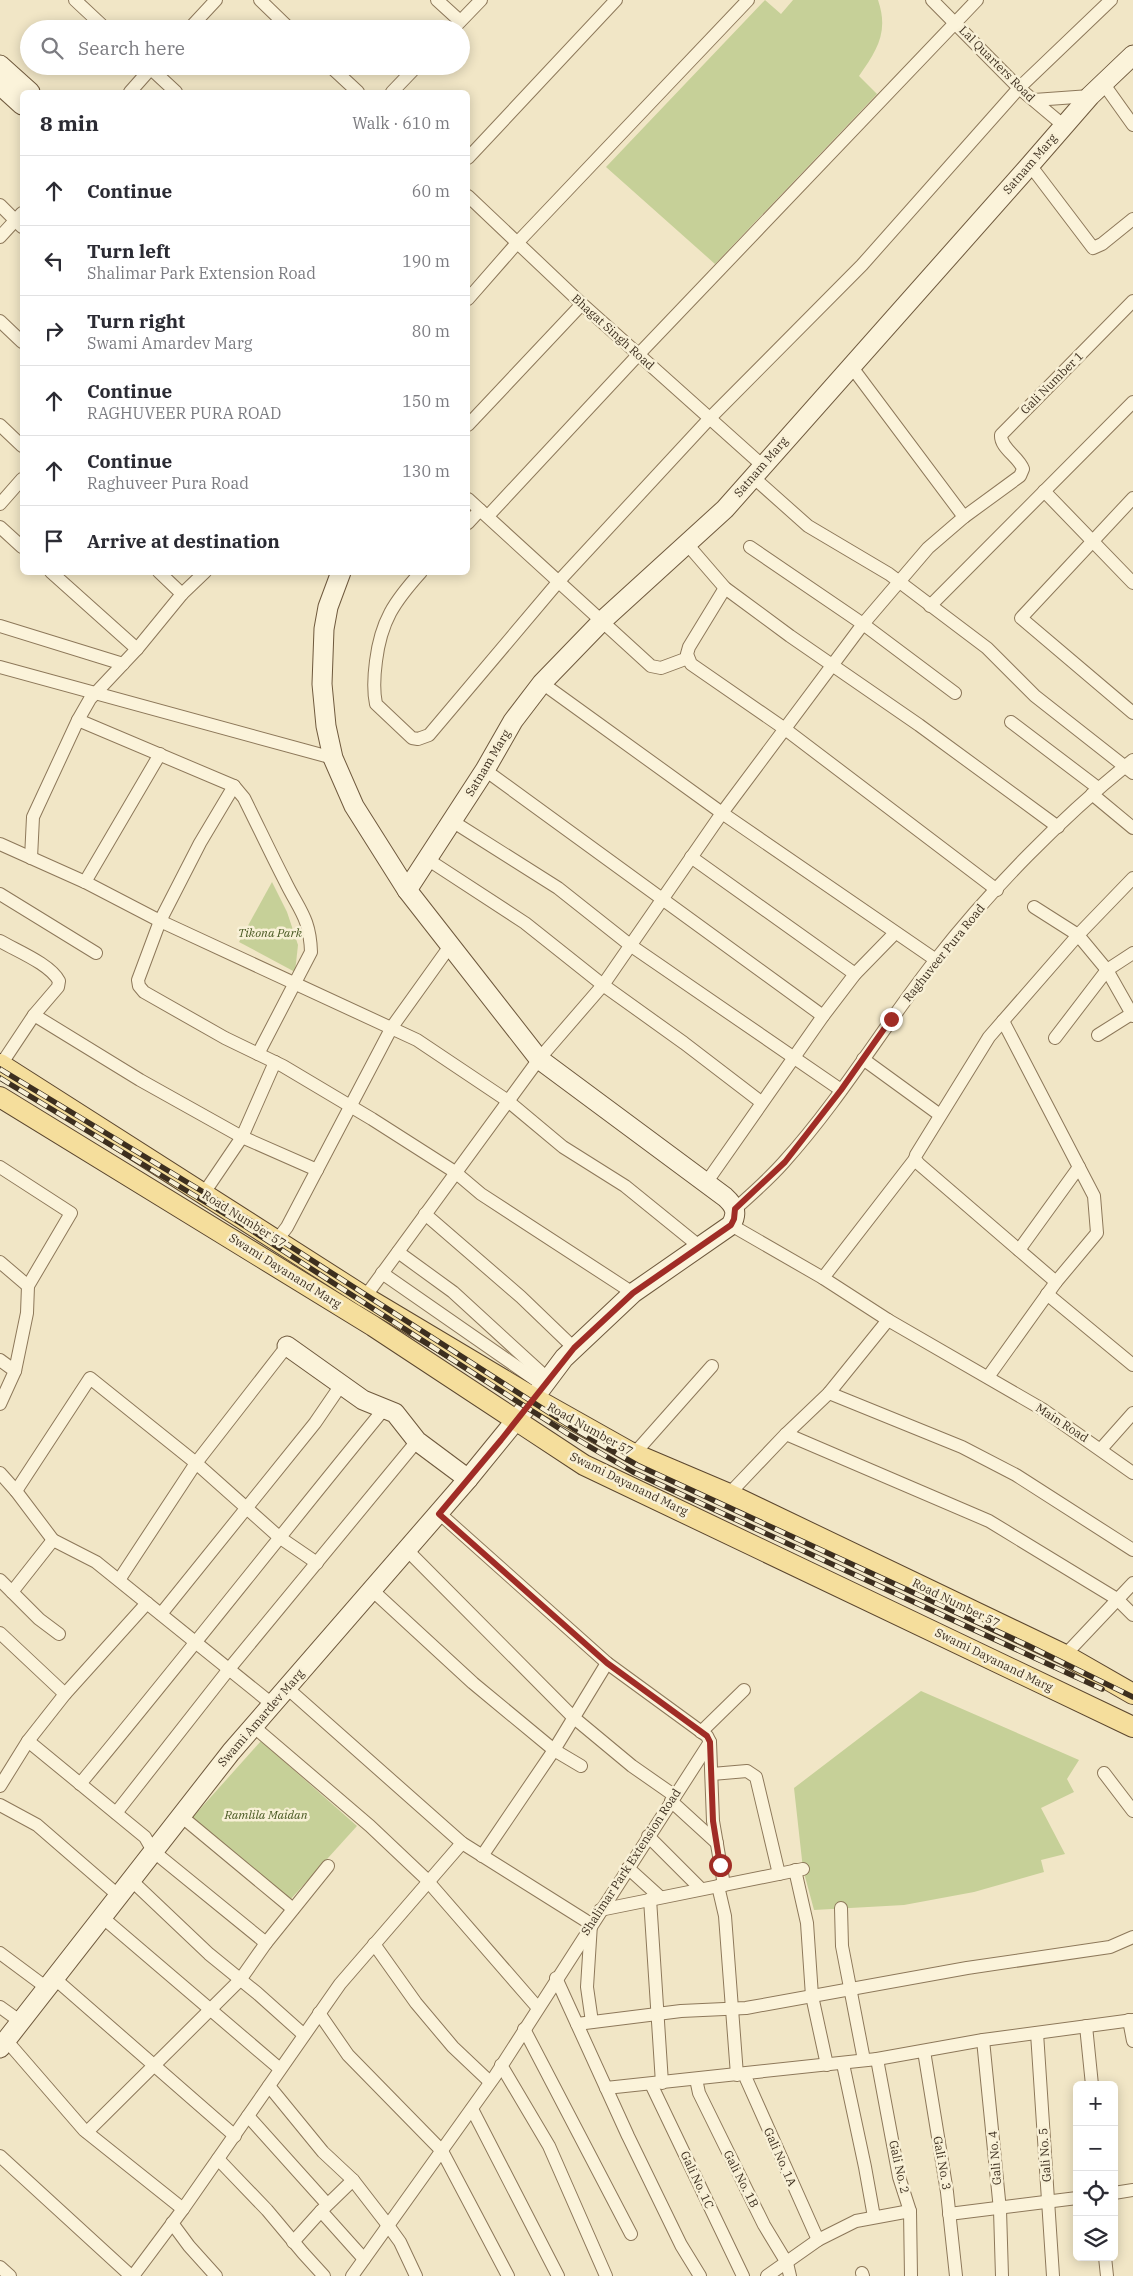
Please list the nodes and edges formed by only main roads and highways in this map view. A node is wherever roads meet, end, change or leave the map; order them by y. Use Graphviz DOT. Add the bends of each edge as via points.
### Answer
graph roads {
  1 [pos="0,1065"];
  2 [pos="0,1097"];
  3 [pos="1133,1694"];
  4 [pos="1133,1727"];
  1 -- 3 [label="main road, Road Number 57" via="365,1297 542,1387 634,1454 729,1494 1065,1655"];
  2 -- 4 [label="main road, Swami Dayanand Marg" via="365,1321 584,1465"];
}
